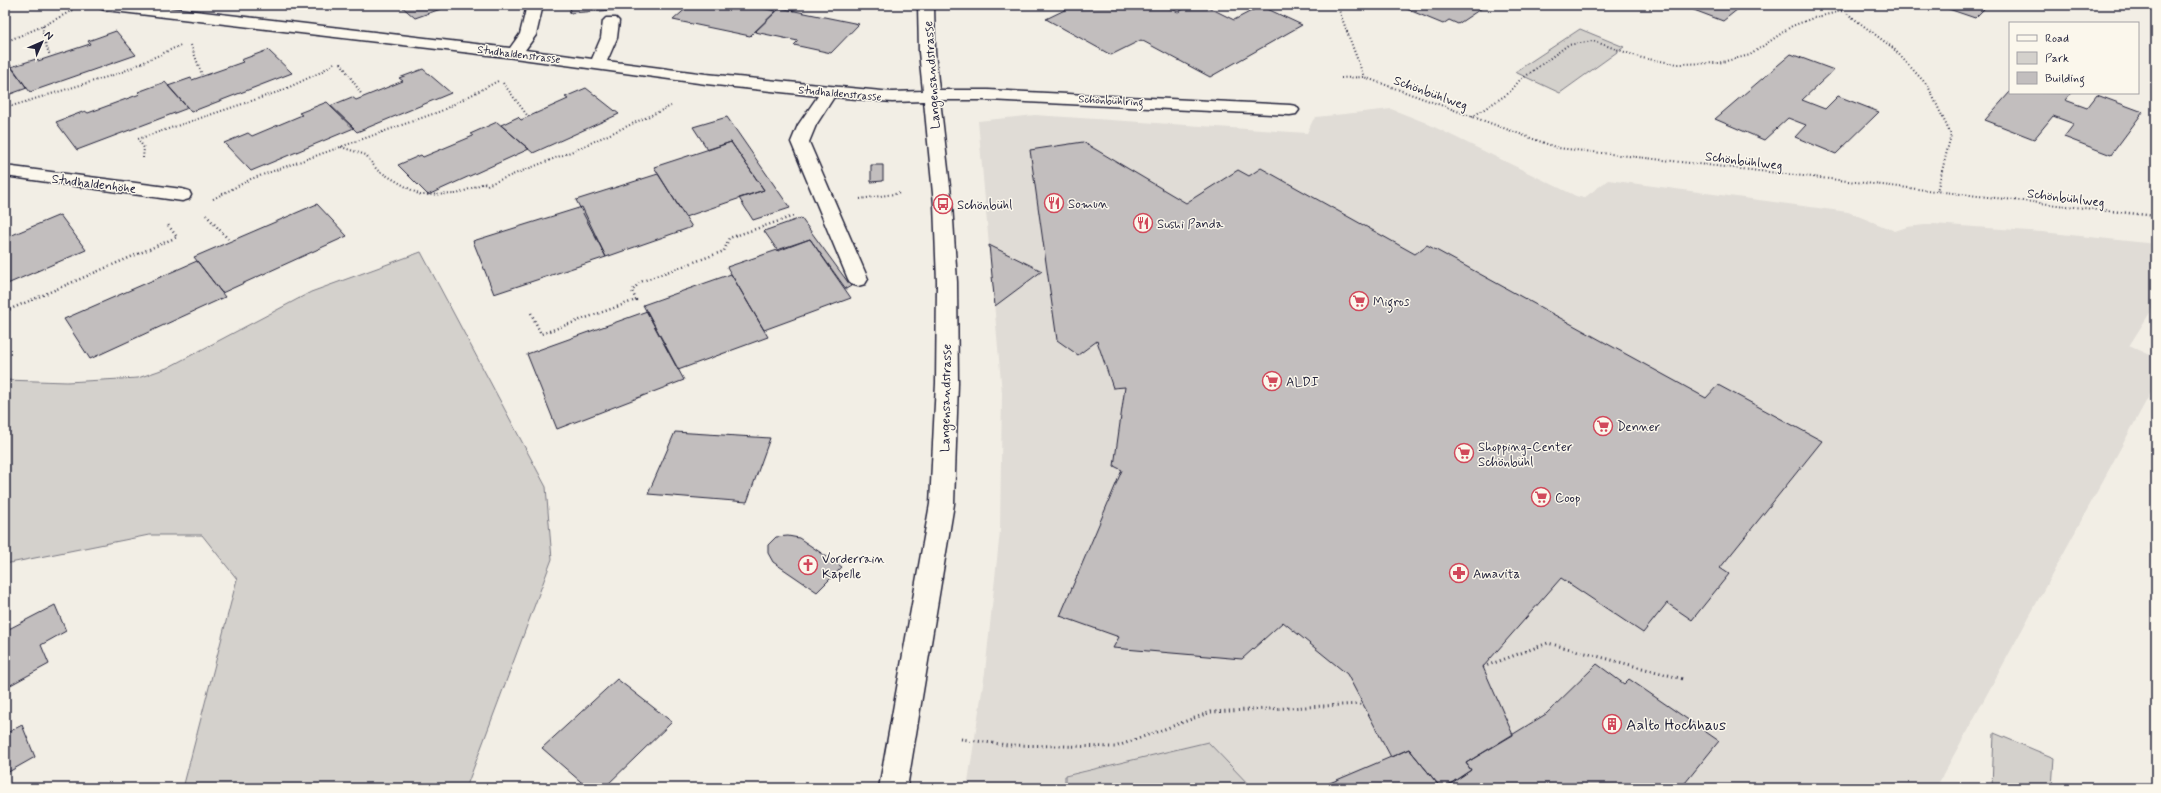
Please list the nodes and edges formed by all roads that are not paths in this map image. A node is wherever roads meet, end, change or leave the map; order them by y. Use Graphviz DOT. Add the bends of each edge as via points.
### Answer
graph roads {
  1 [pos="106,5"];
  2 [pos="535,5"];
  3 [pos="926,5"];
  4 [pos="611,21"];
  5 [pos="514,53"];
  6 [pos="597,65"];
  7 [pos="829,92"];
  8 [pos="932,95"];
  9 [pos="1290,110"];
  10 [pos="5,171"];
  11 [pos="182,194"];
  12 [pos="858,279"];
  13 [pos="893,788"];
  1 -- 5 [label="street, Studhaldenstrasse"];
  2 -- 5 [label="street" via="528,35"];
  3 -- 8 [label="street, Langensandstrasse" via="927,52"];
  4 -- 6 [label="street" via="609,38"];
  5 -- 6 [label="street, Studhaldenstrasse"];
  6 -- 7 [label="street, Studhaldenstrasse"];
  7 -- 8 [label="street, Studhaldenstrasse" via="892,98"];
  7 -- 12 [label="street" via="807,125 800,142"];
  8 -- 9 [label="street, Schönbühlring" via="1009,96"];
  8 -- 13 [label="street, Langensandstrasse" via="943,204 946,282 947,383 942,504"];
  10 -- 11 [label="street, Studhaldenhöhe"];
}
